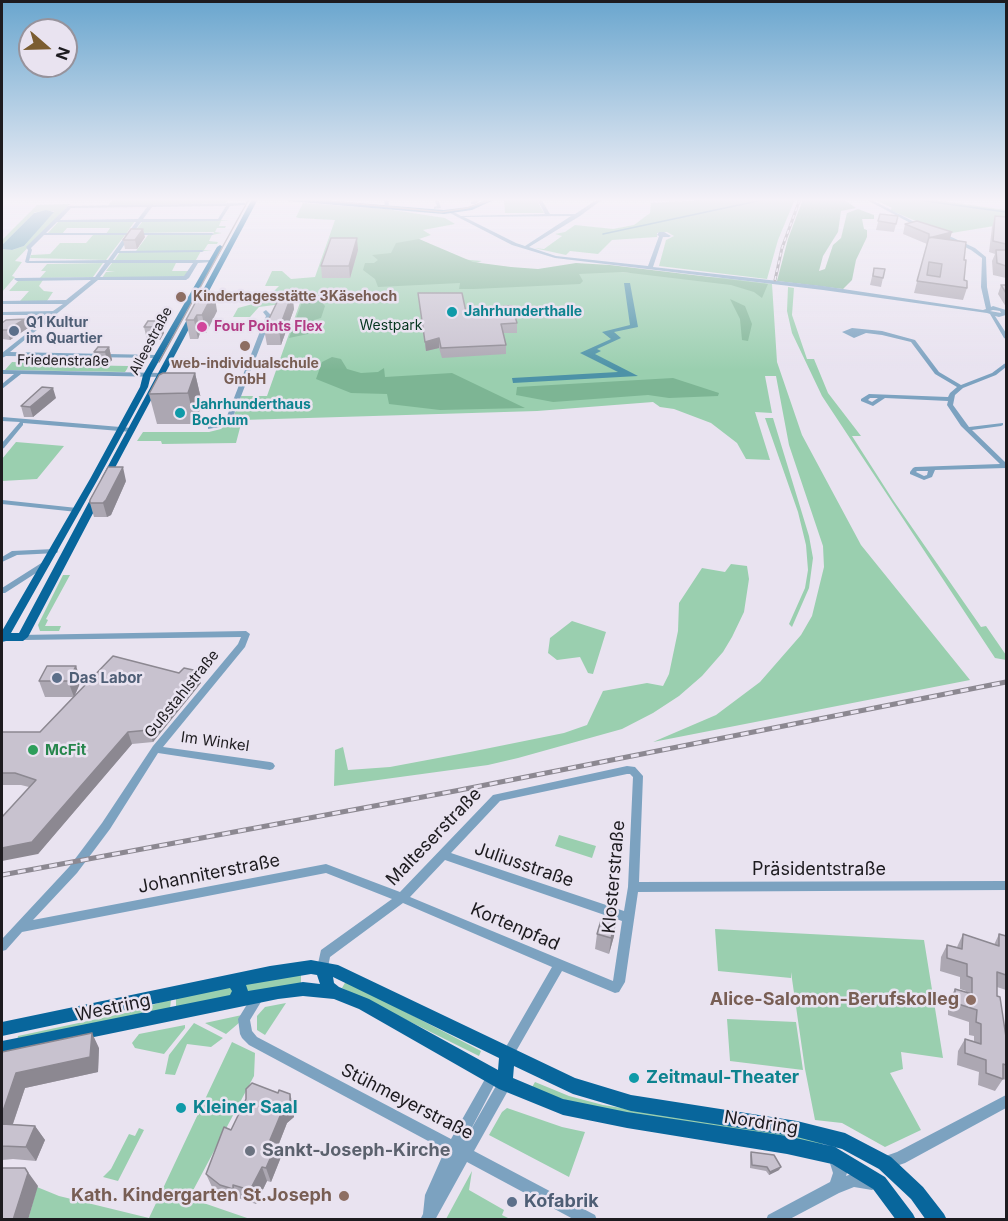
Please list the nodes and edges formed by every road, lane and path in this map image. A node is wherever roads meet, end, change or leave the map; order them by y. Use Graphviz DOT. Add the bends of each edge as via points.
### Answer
graph roads {
  1 [pos="29,256"];
  2 [pos="114,256"];
  3 [pos="215,256"];
  4 [pos="225,256"];
  5 [pos="561,256"];
  6 [pos="654,256"];
  7 [pos="984,257"];
  8 [pos="994,258"];
  9 [pos="196,261"];
  10 [pos="212,261"];
  11 [pos="109,262"];
  12 [pos="650,267"];
  13 [pos="17,279"];
  14 [pos="97,279"];
  15 [pos="986,295"];
  16 [pos="2,302"];
  17 [pos="68,302"];
  18 [pos="988,311"];
  19 [pos="266,312"];
  20 [pos="1003,312"];
  21 [pos="2,313"];
  22 [pos="54,313"];
  23 [pos="2,324"];
  24 [pos="41,324"];
  25 [pos="864,332"];
  26 [pos="1006,338"];
  27 [pos="3,355"];
  28 [pos="157,357"];
  29 [pos="1006,365"];
  30 [pos="2,372"];
  31 [pos="20,372"];
  32 [pos="147,375"];
  33 [pos="161,375"];
  34 [pos="2,387"];
  35 [pos="961,387"];
  36 [pos="882,398"];
  37 [pos="950,399"];
  38 [pos="2,421"];
  39 [pos="21,424"];
  40 [pos="1001,424"];
  41 [pos="210,428"];
  42 [pos="967,429"];
  43 [pos="120,430"];
  44 [pos="132,430"];
  45 [pos="2,447"];
  46 [pos="1006,466"];
  47 [pos="933,470"];
  48 [pos="2,502"];
  49 [pos="77,510"];
  50 [pos="54,551"];
  51 [pos="67,551"];
  52 [pos="2,560"];
  53 [pos="46,563"];
  54 [pos="2,591"];
  55 [pos="23,637"];
  56 [pos="2,638"];
  57 [pos="156,749"];
  58 [pos="270,766"];
  59 [pos="633,770"];
  60 [pos="444,855"];
  61 [pos="1006,886"];
  62 [pos="633,887"];
  63 [pos="402,898"];
  64 [pos="628,918"];
  65 [pos="19,928"];
  66 [pos="2,946"];
  67 [pos="559,966"];
  68 [pos="323,968"];
  69 [pos="231,981"];
  70 [pos="615,988"];
  71 [pos="334,992"];
  72 [pos="258,997"];
  73 [pos="233,1002"];
  74 [pos="2,1029"];
  75 [pos="2,1049"];
  76 [pos="507,1056"];
  77 [pos="499,1080"];
  78 [pos="1006,1101"];
  79 [pos="629,1112"];
  80 [pos="459,1149"];
  81 [pos="835,1156"];
  82 [pos="885,1163"];
  83 [pos="862,1172"];
  84 [pos="879,1184"];
  85 [pos="835,1188"];
  86 [pos="428,1217"];
  87 [pos="590,1220"];
  88 [pos="773,1220"];
  89 [pos="908,1220"];
  90 [pos="938,1220"];
  1 -- 11 [label="street" via="27,262"];
  2 -- 11 [label="street"];
  3 -- 10 [label="main road, Alleestraße"];
  4 -- 33 [label="main road, Alleestraße"];
  5 -- 12 [label="street"];
  6 -- 12 [label="street"];
  7 -- 8 [label="street"];
  7 -- 15 [label="street"];
  9 -- 10 [label="street"];
  9 -- 11 [label="street"];
  9 -- 14 [label="street" via="186,278"];
  10 -- 28 [label="main road, Alleestraße"];
  11 -- 14 [label="street"];
  12 -- 18 [label="street"];
  13 -- 14 [label="street"];
  14 -- 17 [label="street"];
  15 -- 18 [label="street"];
  15 -- 20 [label="street"];
  16 -- 17 [label="street"];
  17 -- 22 [label="street"];
  18 -- 20 [label="street"];
  18 -- 26 [label="street"];
  19 -- 41 [label="street" via="269,316 230,417"];
  20 -- 26 [label="street"];
  21 -- 22 [label="street"];
  22 -- 24 [label="street"];
  23 -- 24 [label="street"];
  24 -- 27 [label="street"];
  25 -- 35 [label="street" via="913,340 937,373"];
  27 -- 28 [label="street" via="104,353"];
  28 -- 32 [label="main road, Alleestraße"];
  29 -- 35 [label="street"];
  30 -- 31 [label="street, Friedenstraße"];
  31 -- 32 [label="street, Friedenstraße"];
  31 -- 34 [label="street"];
  32 -- 33 [label="street, Friedenstraße"];
  32 -- 43 [label="main road, Alleestraße"];
  33 -- 44 [label="main road, Alleestraße"];
  35 -- 37 [label="street"];
  36 -- 37 [label="street"];
  37 -- 42 [label="street" via="952,411"];
  38 -- 39 [label="street"];
  38 -- 43 [label="street"];
  39 -- 43 [label="street"];
  39 -- 45 [label="street"];
  40 -- 42 [label="street"];
  42 -- 46 [label="street"];
  43 -- 44 [label="street"];
  43 -- 49 [label="main road, Alleestraße"];
  44 -- 51 [label="main road, Alleestraße"];
  46 -- 47 [label="street"];
  48 -- 49 [label="street"];
  49 -- 50 [label="main road, Alleestraße"];
  50 -- 51 [label="main road"];
  50 -- 52 [label="street" via="15,553"];
  50 -- 53 [label="main road, Alleestraße"];
  51 -- 55 [label="main road, Alleestraße"];
  53 -- 54 [label="street"];
  53 -- 56 [label="main road, Alleestraße"];
  55 -- 56 [label="main road, Alleestraße"];
  55 -- 57 [label="street, Gußstahlstraße" via="246,634 242,645"];
  57 -- 58 [label="street, Im Winkel"];
  57 -- 65 [label="street, Gußstahlstraße" via="73,870"];
  59 -- 60 [label="street, Malteserstraße" via="503,795"];
  59 -- 62 [label="street, Klosterstraße" via="638,776"];
  60 -- 63 [label="street, Malteserstraße"];
  60 -- 64 [label="street, Juliusstraße"];
  61 -- 62 [label="street, Präsidentstraße"];
  62 -- 64 [label="street, Klosterstraße"];
  63 -- 65 [label="street, Johanniterstraße" via="326,868"];
  63 -- 67 [label="street, Kortenpfad"];
  63 -- 68 [label="street, Malteserstraße" via="325,954"];
  64 -- 70 [label="street, Klosterstraße"];
  65 -- 66 [label="street, Gußstahlstraße"];
  67 -- 70 [label="street, Kortenpfad"];
  67 -- 76 [label="street"];
  68 -- 69 [label="main road, Westring" via="301,967"];
  68 -- 71 [label="main road" via="323,978"];
  68 -- 76 [label="main road, Westring" via="347,974"];
  69 -- 73 [label="main road" via="240,991"];
  69 -- 74 [label="main road, Westring"];
  71 -- 72 [label="main road, Westring" via="303,989"];
  71 -- 77 [label="main road, Westring" via="364,1004"];
  72 -- 73 [label="main road, Westring"];
  72 -- 80 [label="street, Stühmeyerstraße" via="244,1019 246,1034 253,1041"];
  73 -- 75 [label="main road, Westring"];
  76 -- 77 [label="main road"];
  76 -- 79 [label="main road, Westring"];
  77 -- 79 [label="main road, Westring" via="563,1107"];
  77 -- 80 [label="street"];
  78 -- 82 [label="street"];
  79 -- 81 [label="main road, Nordring"];
  79 -- 82 [label="main road, Nordring" via="826,1134"];
  80 -- 86 [label="street"];
  80 -- 87 [label="street, Stühmeyerstraße"];
  81 -- 83 [label="main road, Nordring"];
  81 -- 85 [label="street" via="840,1173"];
  82 -- 83 [label="main road"];
  82 -- 90 [label="main road, Nordring" via="917,1193"];
  83 -- 84 [label="main road, Nordring"];
  84 -- 85 [label="street" via="854,1180"];
  84 -- 89 [label="main road, Nordring"];
  85 -- 88 [label="street"];
}
